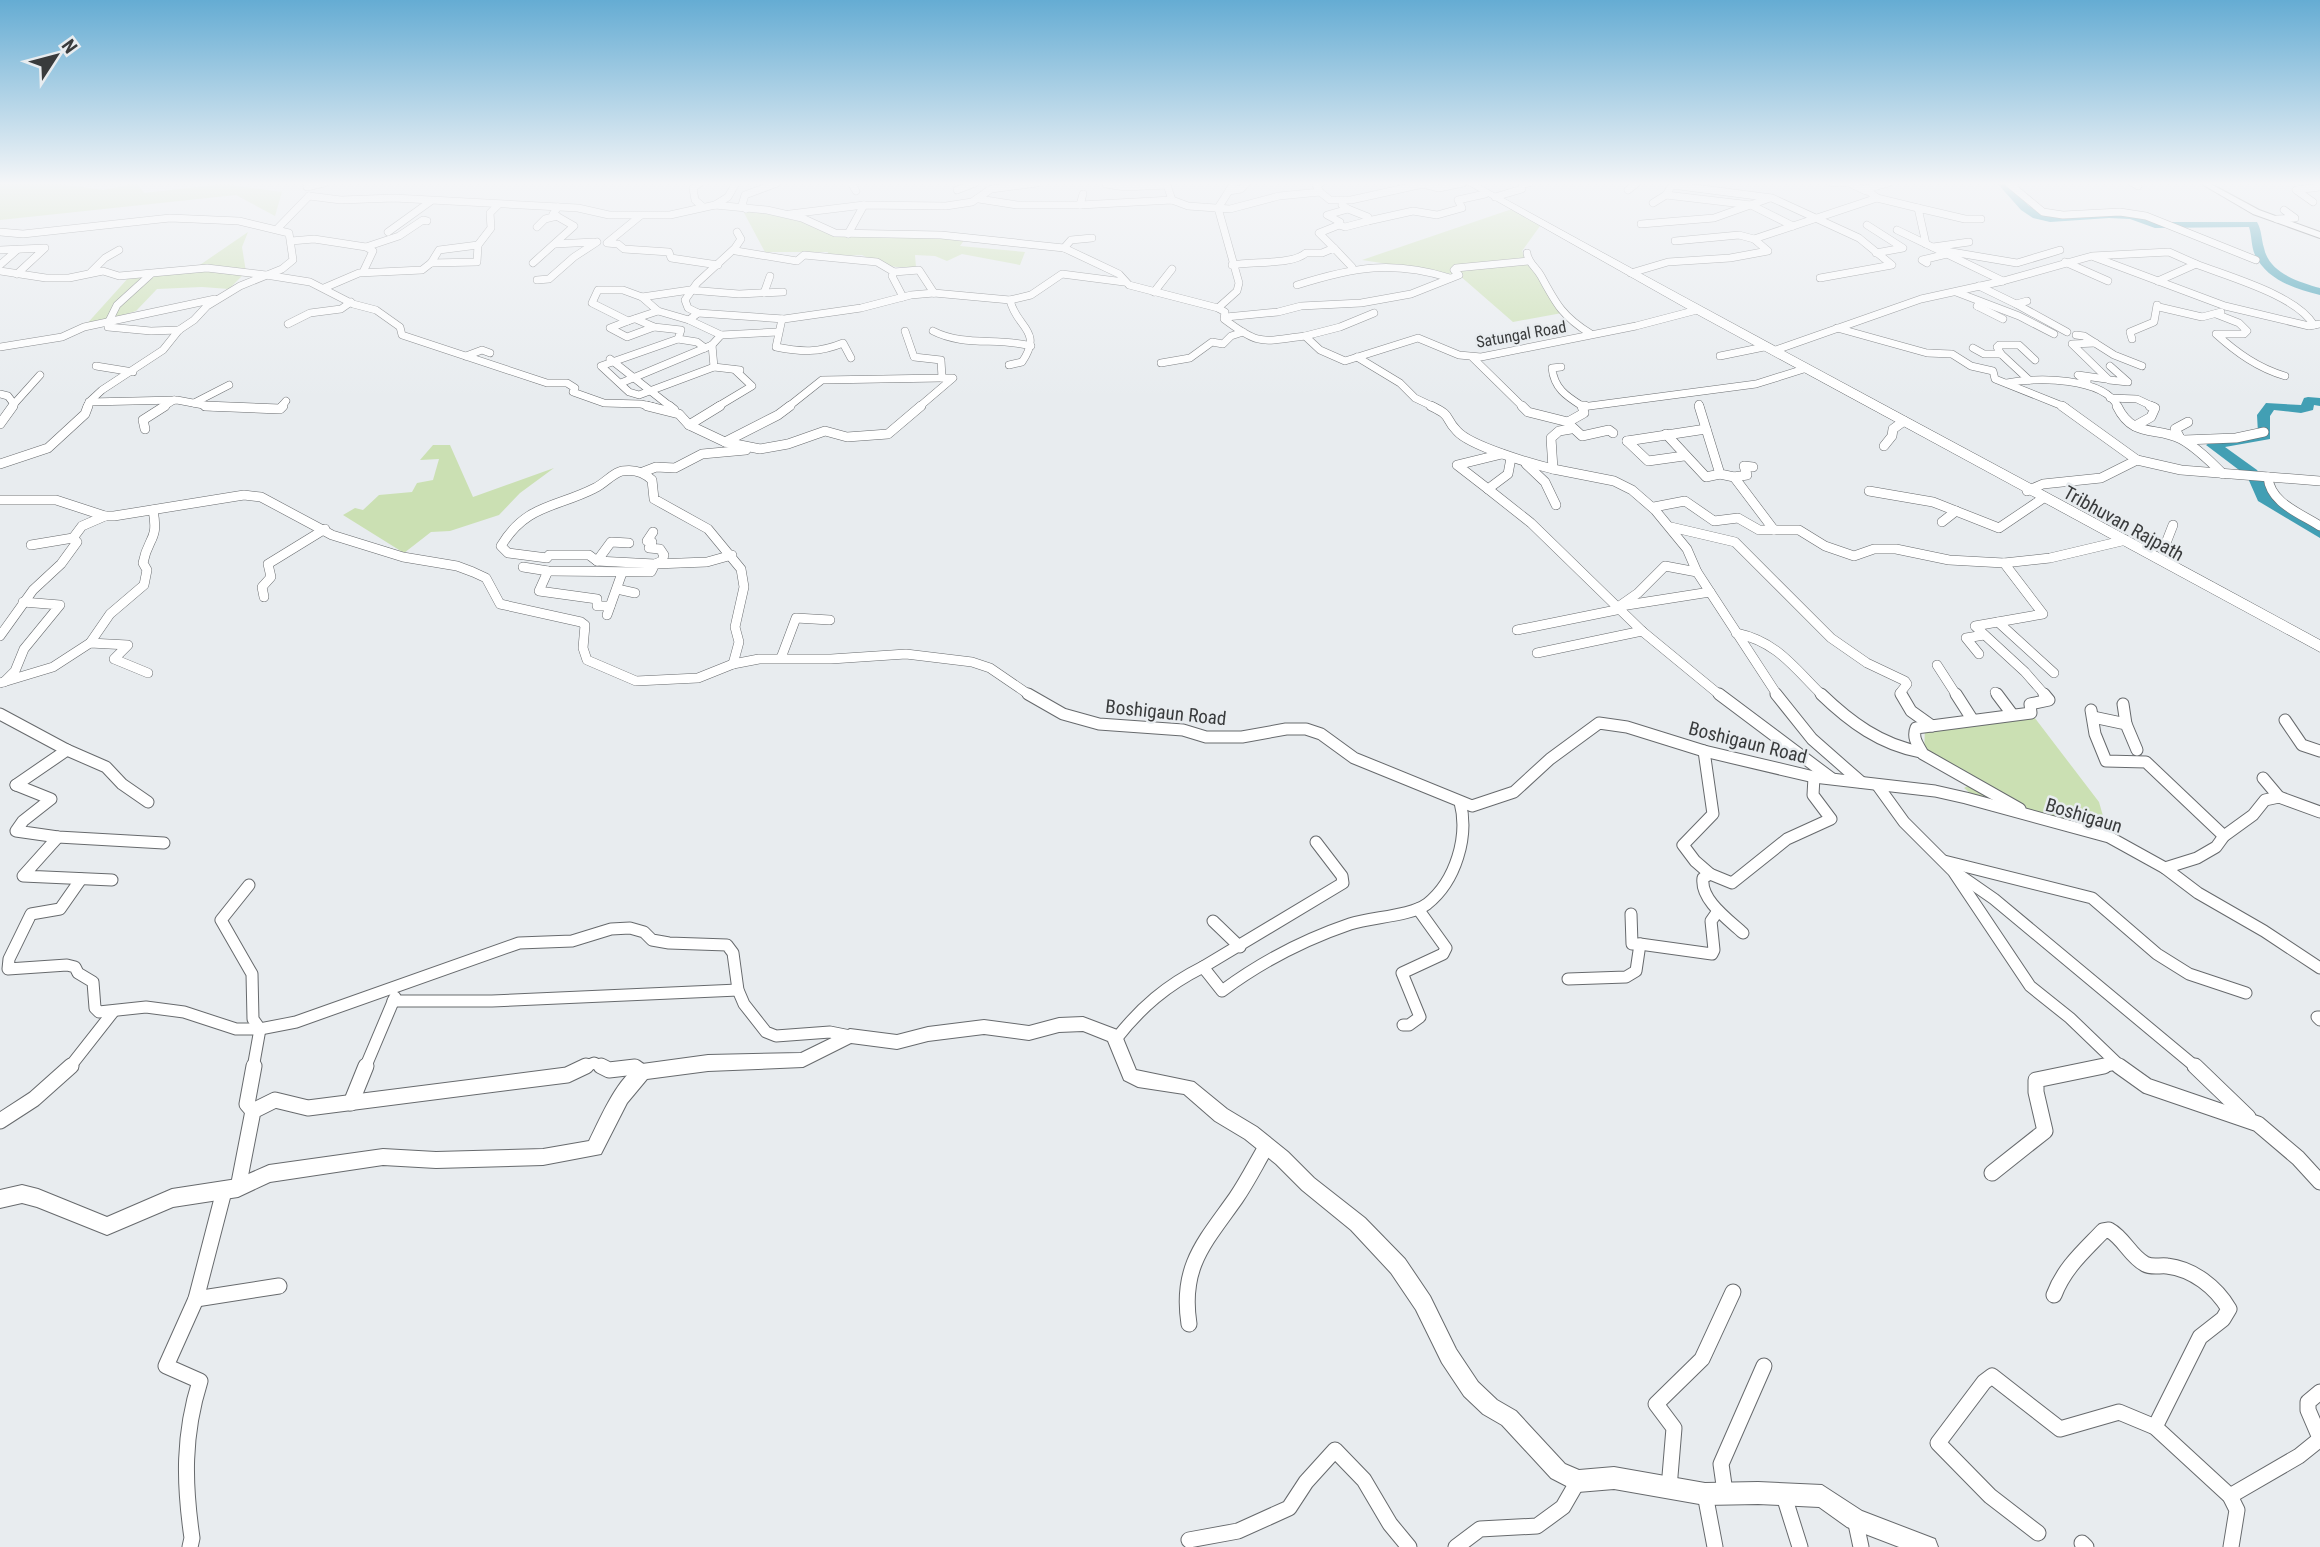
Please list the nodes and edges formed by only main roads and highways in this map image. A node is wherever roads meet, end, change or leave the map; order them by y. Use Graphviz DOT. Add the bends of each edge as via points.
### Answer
graph roads {
  1 [pos="1600,255"];
  2 [pos="2122,541"];
  3 [pos="2320,647"];
  4 [pos="2320,653"];
  1 -- 2 [label="highway, Tribhuvan Rajpath"];
  2 -- 3 [label="highway, Tribhuvan Rajpath"];
  2 -- 4 [label="highway, Tribhuvan Rajpath"];
}
